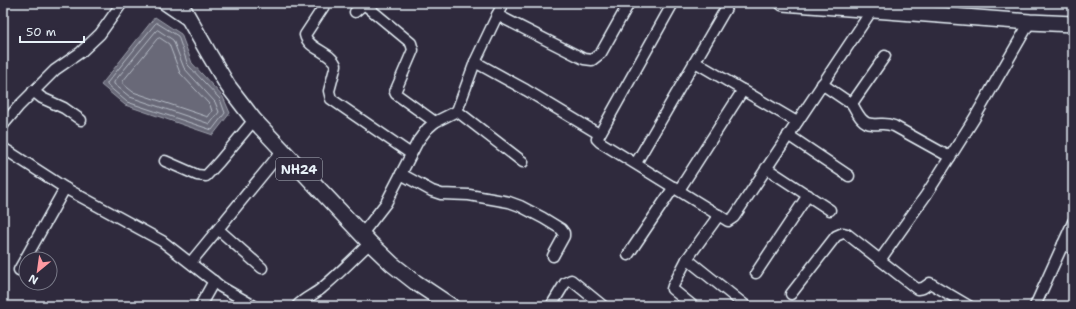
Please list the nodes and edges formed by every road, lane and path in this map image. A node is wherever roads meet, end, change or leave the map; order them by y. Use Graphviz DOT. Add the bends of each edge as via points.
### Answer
graph roads {
  1 [pos="122,3"];
  2 [pos="162,3"];
  3 [pos="180,3"];
  4 [pos="326,3"];
  5 [pos="364,3"];
  6 [pos="503,3"];
  7 [pos="629,3"];
  8 [pos="673,3"];
  9 [pos="729,3"];
  10 [pos="782,3"];
  11 [pos="833,5"];
  12 [pos="872,10"];
  13 [pos="355,12"];
  14 [pos="497,15"];
  15 [pos="190,22"];
  16 [pos="1030,22"];
  17 [pos="1073,24"];
  18 [pos="884,56"];
  19 [pos="475,62"];
  20 [pos="695,62"];
  21 [pos="822,84"];
  22 [pos="743,90"];
  23 [pos="33,91"];
  24 [pos="851,102"];
  25 [pos="457,111"];
  26 [pos="81,120"];
  27 [pos="254,120"];
  28 [pos="436,122"];
  29 [pos="797,122"];
  30 [pos="3,124"];
  31 [pos="599,134"];
  32 [pos="788,135"];
  33 [pos="3,148"];
  34 [pos="282,151"];
  35 [pos="410,154"];
  36 [pos="950,157"];
  37 [pos="166,161"];
  38 [pos="523,162"];
  39 [pos="636,163"];
  40 [pos="766,168"];
  41 [pos="401,174"];
  42 [pos="849,176"];
  43 [pos="65,188"];
  44 [pos="676,189"];
  45 [pos="808,195"];
  46 [pos="830,210"];
  47 [pos="719,215"];
  48 [pos="1073,222"];
  49 [pos="218,230"];
  50 [pos="366,239"];
  51 [pos="1063,244"];
  52 [pos="1073,249"];
  53 [pos="30,251"];
  54 [pos="628,255"];
  55 [pos="553,256"];
  56 [pos="687,259"];
  57 [pos="880,260"];
  58 [pos="191,262"];
  59 [pos="262,268"];
  60 [pos="756,273"];
  61 [pos="214,281"];
  62 [pos="791,294"];
  63 [pos="447,305"];
  64 [pos="200,306"];
  65 [pos="254,306"];
  66 [pos="297,306"];
  67 [pos="551,306"];
  68 [pos="603,306"];
  69 [pos="693,306"];
  70 [pos="746,306"];
  71 [pos="969,306"];
  72 [pos="1035,306"];
  1 -- 23 [label="street" via="81,52 55,70"];
  2 -- 15 [label="street"];
  3 -- 15 [label="highway, NH24"];
  4 -- 35 [label="street" via="305,35 307,41 335,62 329,90 331,99"];
  5 -- 13 [label="street"];
  5 -- 28 [label="street" via="411,43 413,50 396,94"];
  6 -- 14 [label="street"];
  7 -- 14 [label="street" via="601,53 592,60 584,59"];
  8 -- 31 [label="street"];
  9 -- 20 [label="street"];
  10 -- 11 [label="highway"];
  11 -- 12 [label="highway"];
  12 -- 16 [label="highway"];
  12 -- 21 [label="street"];
  14 -- 19 [label="street"];
  15 -- 27 [label="highway, NH24" via="228,86"];
  16 -- 17 [label="highway"];
  16 -- 36 [label="street"];
  18 -- 24 [label="street"];
  19 -- 25 [label="street"];
  19 -- 31 [label="street"];
  20 -- 22 [label="street"];
  20 -- 39 [label="street"];
  21 -- 24 [label="street"];
  21 -- 29 [label="street"];
  22 -- 29 [label="street"];
  22 -- 44 [label="street"];
  23 -- 26 [label="street"];
  23 -- 30 [label="street"];
  24 -- 36 [label="street" via="861,119 872,124 886,123 894,126"];
  25 -- 28 [label="street"];
  25 -- 38 [label="street"];
  27 -- 34 [label="highway, NH24"];
  27 -- 37 [label="street" via="206,176 197,175"];
  28 -- 35 [label="street" via="427,129"];
  29 -- 32 [label="street"];
  31 -- 39 [label="street" via="597,139 600,142"];
  32 -- 40 [label="street"];
  32 -- 42 [label="street"];
  33 -- 43 [label="street"];
  34 -- 49 [label="street"];
  34 -- 50 [label="highway, NH24"];
  35 -- 41 [label="street"];
  36 -- 57 [label="street"];
  39 -- 44 [label="street"];
  40 -- 45 [label="street"];
  40 -- 47 [label="street" via="734,217 728,220"];
  41 -- 50 [label="street"];
  41 -- 55 [label="street" via="441,194 469,195 509,202 543,218 564,233"];
  43 -- 53 [label="street"];
  43 -- 58 [label="street" via="162,241"];
  44 -- 47 [label="street"];
  44 -- 54 [label="street"];
  45 -- 46 [label="street"];
  45 -- 60 [label="street"];
  47 -- 56 [label="street"];
  48 -- 51 [label="street"];
  49 -- 58 [label="street"];
  49 -- 59 [label="street"];
  50 -- 63 [label="highway, NH24" via="409,278"];
  50 -- 66 [label="street" via="330,282"];
  51 -- 52 [label="street"];
  51 -- 72 [label="street"];
  56 -- 69 [label="street" via="672,289"];
  56 -- 70 [label="street"];
  57 -- 62 [label="street" via="847,234 839,234"];
  57 -- 71 [label="street" via="917,289 920,290 931,283"];
  58 -- 61 [label="street"];
  61 -- 64 [label="street"];
  61 -- 65 [label="street"];
  67 -- 68 [label="street" via="565,283 571,280"];
}
